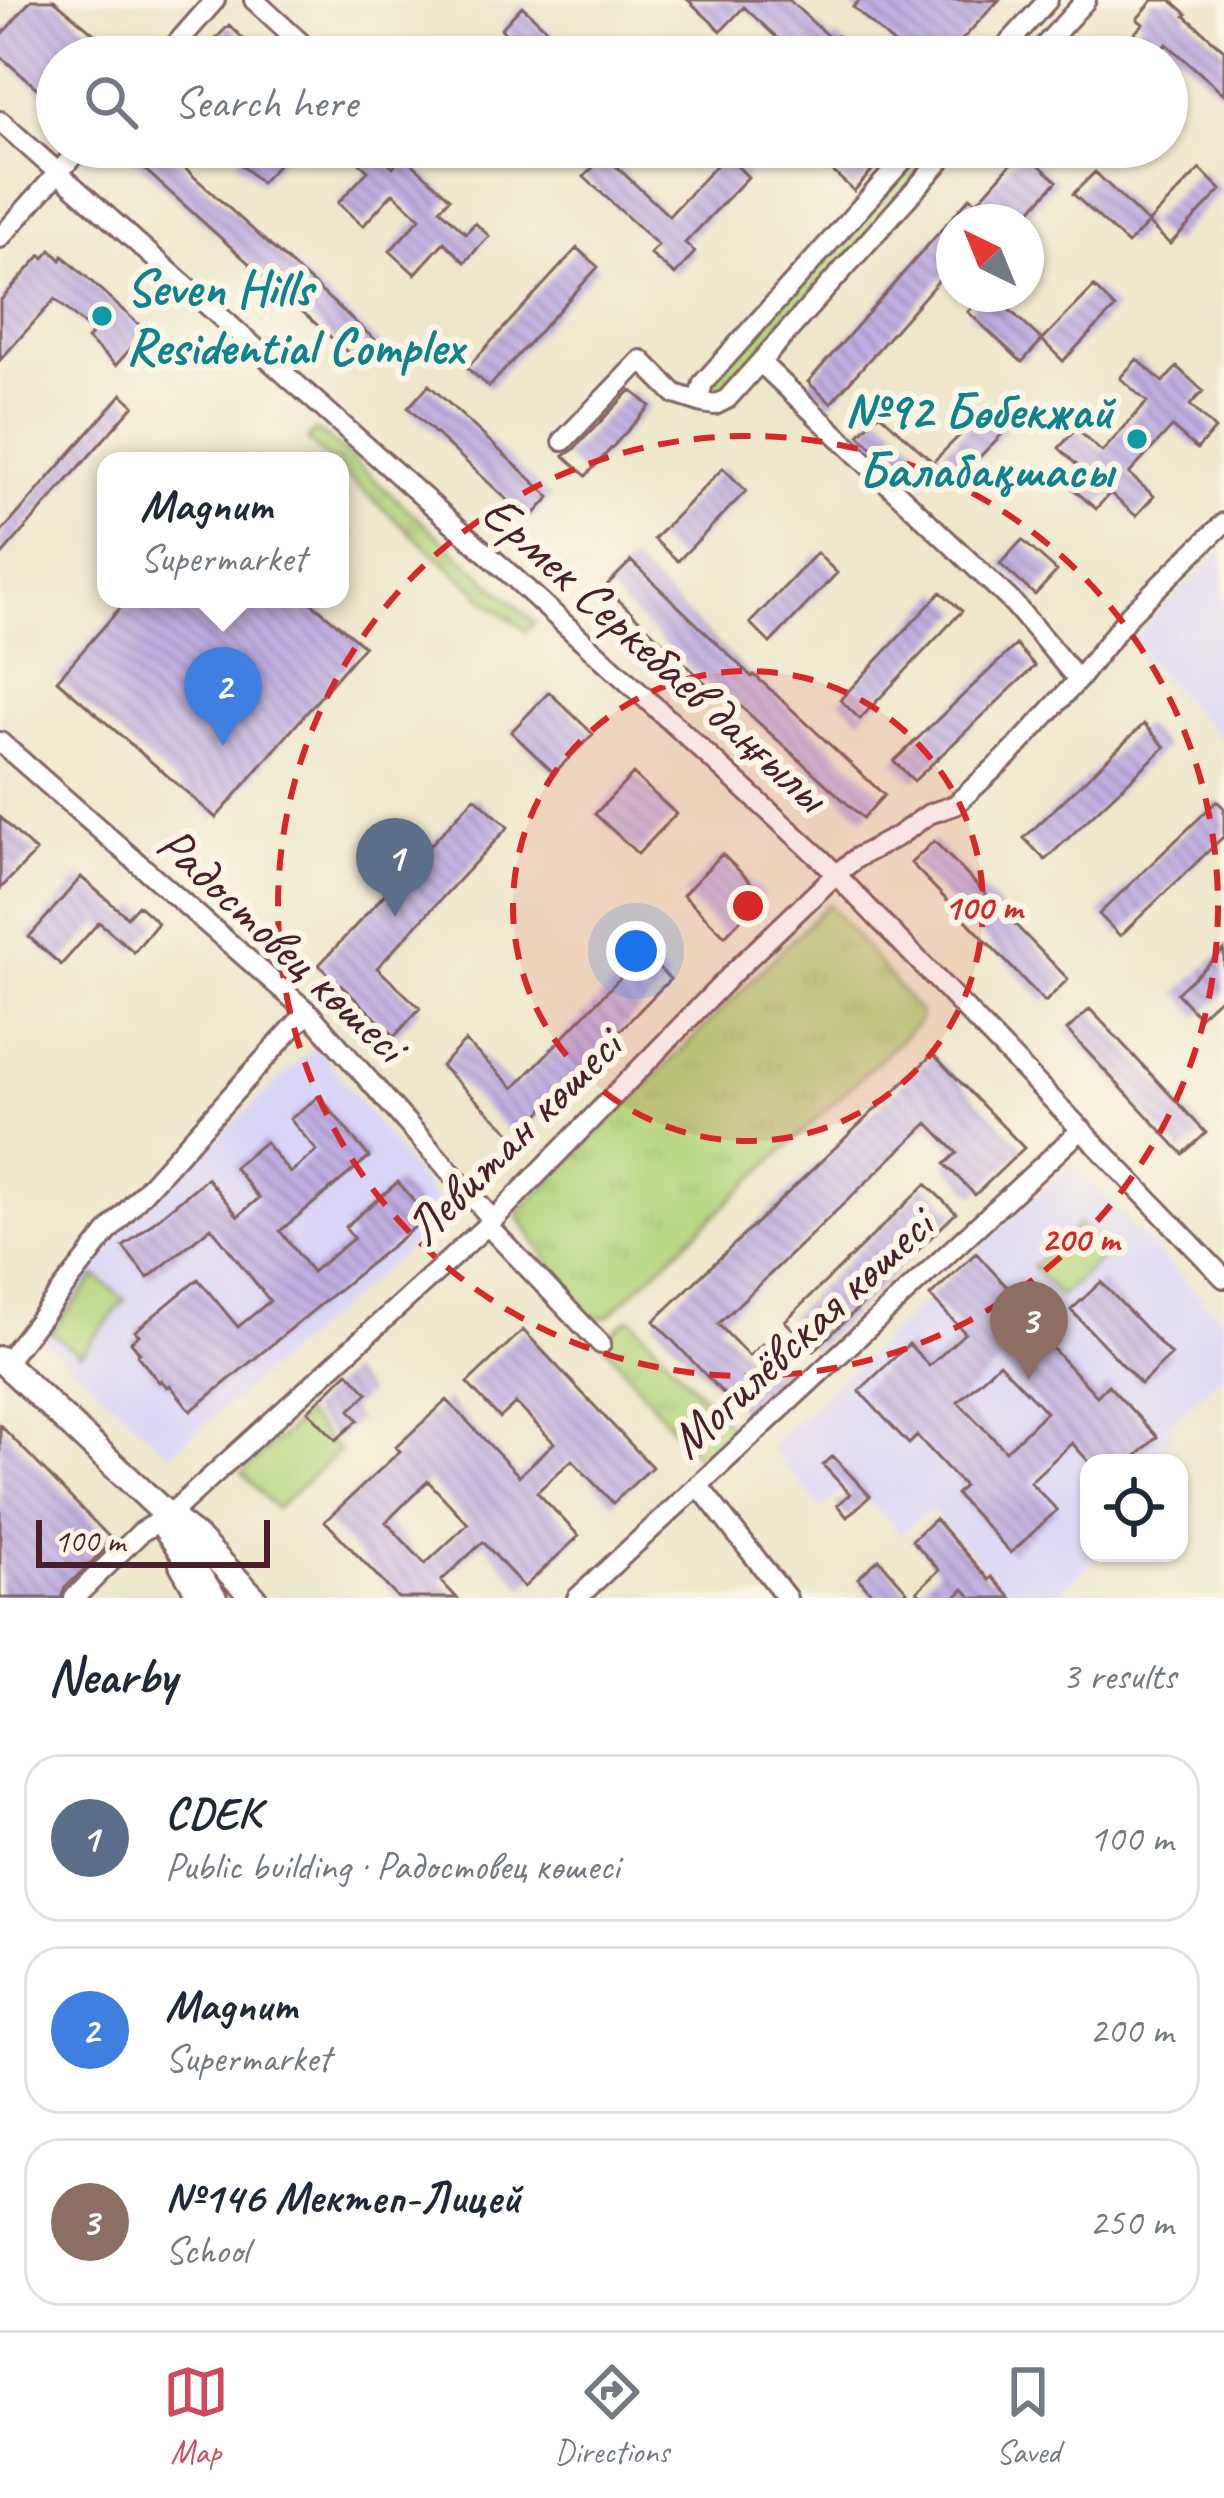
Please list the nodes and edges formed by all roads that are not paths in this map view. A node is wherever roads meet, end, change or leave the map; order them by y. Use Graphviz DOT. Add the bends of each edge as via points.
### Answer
graph roads {
  1 [pos="215,0"];
  2 [pos="254,0"];
  3 [pos="1048,0"];
  4 [pos="1086,0"];
  5 [pos="183,36"];
  6 [pos="293,36"];
  7 [pos="1016,36"];
  8 [pos="1053,36"];
  9 [pos="0,121"];
  10 [pos="36,153"];
  11 [pos="54,168"];
  12 [pos="60,168"];
  13 [pos="896,168"];
  14 [pos="934,168"];
  15 [pos="57,171"];
  16 [pos="0,238"];
  17 [pos="760,362"];
  18 [pos="704,404"];
  19 [pos="562,441"];
  20 [pos="1224,523"];
  21 [pos="1078,680"];
  22 [pos="0,742"];
  23 [pos="836,874"];
  24 [pos="310,1014"];
  25 [pos="1082,1130"];
  26 [pos="491,1224"];
  27 [pos="1224,1278"];
  28 [pos="601,1344"];
  29 [pos="2,1361"];
  30 [pos="698,1485"];
  31 [pos="166,1521"];
  32 [pos="74,1598"];
  33 [pos="198,1598"];
  34 [pos="214,1598"];
  35 [pos="254,1598"];
  36 [pos="577,1598"];
  37 [pos="788,1598"];
  1 -- 5 [label="street"];
  2 -- 6 [label="street"];
  3 -- 7 [label="street"];
  4 -- 8 [label="street"];
  9 -- 10 [label="street, Ермек Серкебаев даңғылы"];
  11 -- 15 [label="street, Ермек Серкебаев даңғылы"];
  12 -- 15 [label="street"];
  13 -- 18 [label="street" via="703,383"];
  14 -- 17 [label="street"];
  15 -- 16 [label="street"];
  15 -- 23 [label="street, Ермек Серкебаев даңғылы"];
  17 -- 18 [label="street" via="727,399"];
  17 -- 21 [label="street" via="1013,603"];
  18 -- 19 [label="street" via="675,394 641,360"];
  20 -- 21 [label="street, Левитан көшесі" via="1130,614"];
  21 -- 23 [label="street, Левитан көшесі" via="955,805"];
  22 -- 24 [label="street, Радостовец көшесі"];
  23 -- 25 [label="street, Ермек Серкебаев даңғылы"];
  23 -- 26 [label="street, Левитан көшесі"];
  24 -- 26 [label="street, Радостовец көшесі"];
  24 -- 29 [label="street" via="106,1233"];
  25 -- 27 [label="street, Ермек Серкебаев даңғылы"];
  25 -- 30 [label="street, Могилёвская көшесі"];
  26 -- 28 [label="street, Радостовец көшесі"];
  26 -- 31 [label="street, Левитан көшесі"];
  29 -- 31 [label="main road" via="148,1495"];
  30 -- 36 [label="street, Могилёвская көшесі"];
  30 -- 37 [label="street"];
  31 -- 32 [label="street, Левитан көшесі" via="141,1532"];
  31 -- 33 [label="street"];
  31 -- 34 [label="main road"];
  31 -- 35 [label="main road" via="196,1537"];
}
